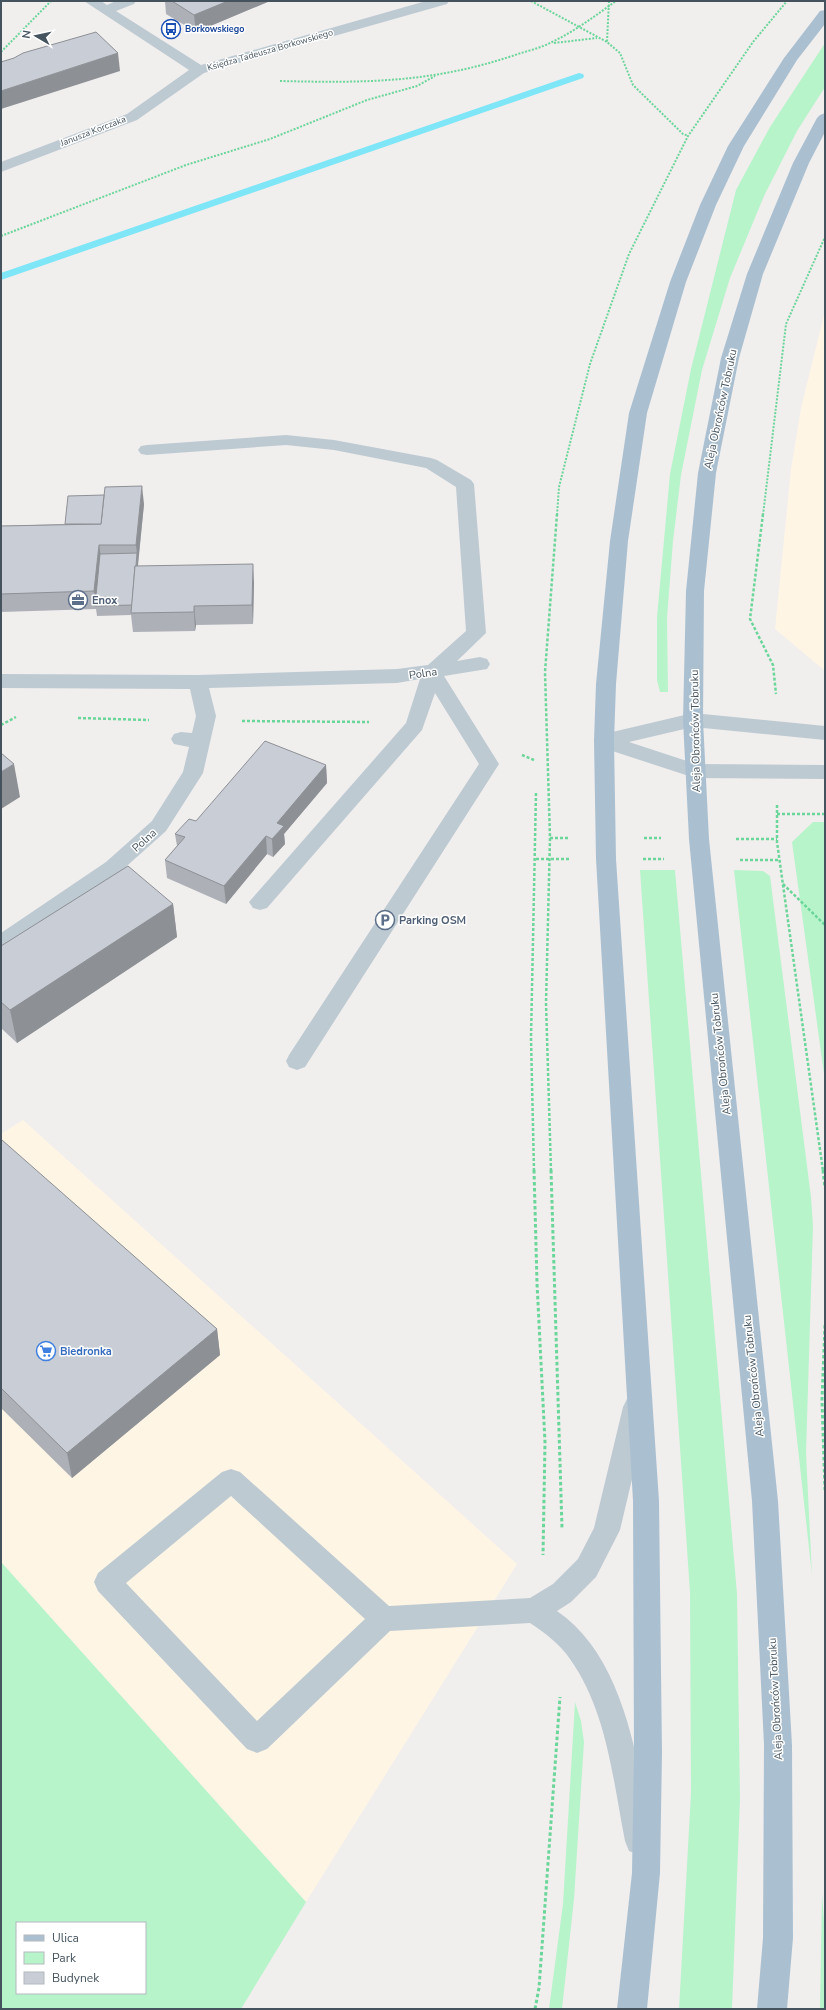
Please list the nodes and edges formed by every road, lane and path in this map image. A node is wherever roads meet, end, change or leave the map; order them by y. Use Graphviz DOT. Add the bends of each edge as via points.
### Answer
graph roads {
  1 [pos="51,1"];
  2 [pos="91,1"];
  3 [pos="129,1"];
  4 [pos="442,1"];
  5 [pos="531,1"];
  6 [pos="609,1"];
  7 [pos="616,1"];
  8 [pos="609,7"];
  9 [pos="106,10"];
  10 [pos="825,14"];
  11 [pos="580,27"];
  12 [pos="597,38"];
  13 [pos="607,42"];
  14 [pos="551,43"];
  15 [pos="1,52"];
  16 [pos="199,70"];
  17 [pos="435,76"];
  18 [pos="277,81"];
  19 [pos="825,118"];
  20 [pos="688,136"];
  21 [pos="1,167"];
  22 [pos="1,236"];
  23 [pos="825,237"];
  24 [pos="147,450"];
  25 [pos="480,664"];
  26 [pos="432,672"];
  27 [pos="1,681"];
  28 [pos="198,682"];
  29 [pos="776,699"];
  30 [pos="8,717"];
  31 [pos="16,717"];
  32 [pos="23,717"];
  33 [pos="71,718"];
  34 [pos="693,720"];
  35 [pos="204,721"];
  36 [pos="1,725"];
  37 [pos="415,725"];
  38 [pos="825,733"];
  39 [pos="470,737"];
  40 [pos="180,739"];
  41 [pos="201,741"];
  42 [pos="604,741"];
  43 [pos="534,760"];
  44 [pos="695,771"];
  45 [pos="825,772"];
  46 [pos="536,792"];
  47 [pos="550,792"];
  48 [pos="777,802"];
  49 [pos="777,814"];
  50 [pos="825,814"];
  51 [pos="550,838"];
  52 [pos="573,838"];
  53 [pos="640,838"];
  54 [pos="662,838"];
  55 [pos="732,839"];
  56 [pos="777,839"];
  57 [pos="536,859"];
  58 [pos="550,859"];
  59 [pos="640,859"];
  60 [pos="576,860"];
  61 [pos="670,860"];
  62 [pos="736,860"];
  63 [pos="780,860"];
  64 [pos="783,884"];
  65 [pos="260,902"];
  66 [pos="825,925"];
  67 [pos="1,944"];
  68 [pos="297,1061"];
  69 [pos="825,1188"];
  70 [pos="825,1325"];
  71 [pos="640,1392"];
  72 [pos="825,1490"];
  73 [pos="562,1529"];
  74 [pos="543,1558"];
  75 [pos="534,1610"];
  76 [pos="384,1619"];
  77 [pos="560,1694"];
  78 [pos="646,1873"];
  79 [pos="535,2009"];
  80 [pos="632,2009"];
  81 [pos="772,2009"];
  1 -- 15 [label="path"];
  2 -- 9 [label="street, Księdza Tadeusza Borkowskiego"];
  3 -- 9 [label="street"];
  4 -- 16 [label="street, Księdza Tadeusza Borkowskiego"];
  5 -- 11 [label="path"];
  6 -- 8 [label="path"];
  7 -- 8 [label="path"];
  8 -- 11 [label="path"];
  8 -- 13 [label="path"];
  9 -- 16 [label="street, Księdza Tadeusza Borkowskiego"];
  10 -- 42 [label="main road" via="791,58 736,146 708,205 678,282 638,413 620,541 606,684"];
  11 -- 12 [label="path"];
  11 -- 14 [label="path"];
  12 -- 13 [label="path"];
  12 -- 14 [label="path"];
  13 -- 20 [label="path" via="620,53 633,85"];
  14 -- 17 [label="path" via="483,66"];
  16 -- 21 [label="street, Janusza Korczaka" via="132,117"];
  17 -- 18 [label="path" via="356,83"];
  17 -- 22 [label="path" via="417,86 367,100 270,139 186,165"];
  19 -- 34 [label="main road, Aleja Obrońców Tobruku" via="801,162 754,274 730,358 706,473 695,591"];
  23 -- 29 [label="path" via="786,324 750,619 772,665"];
  24 -- 26 [label="street" via="300,441 430,464 465,484 476,633"];
  25 -- 26 [label="street, Polna"];
  26 -- 28 [label="street, Polna" via="397,676"];
  26 -- 37 [label="street"];
  26 -- 39 [label="street"];
  27 -- 28 [label="street, Polna"];
  28 -- 35 [label="street, Polna" via="206,716"];
  30 -- 31 [label="path"];
  31 -- 32 [label="path"];
  31 -- 36 [label="path"];
  33 -- 35 [label="path"];
  34 -- 38 [label="street"];
  34 -- 42 [label="street"];
  34 -- 44 [label="main road, Aleja Obrońców Tobruku"];
  35 -- 37 [label="path" via="397,722"];
  35 -- 41 [label="street, Polna"];
  37 -- 65 [label="street"];
  39 -- 43 [label="path"];
  39 -- 68 [label="street" via="489,764"];
  40 -- 41 [label="street"];
  41 -- 67 [label="street, Polna" via="193,773 159,826 113,867"];
  42 -- 44 [label="street"];
  42 -- 71 [label="main road" via="608,907"];
  44 -- 45 [label="street"];
  44 -- 81 [label="main road, Aleja Obrońców Tobruku" via="701,873 765,1501 778,1745 778,1938"];
  46 -- 57 [label="path"];
  47 -- 51 [label="path"];
  48 -- 49 [label="path"];
  49 -- 50 [label="path"];
  49 -- 56 [label="path"];
  51 -- 52 [label="path"];
  51 -- 58 [label="path"];
  53 -- 54 [label="path"];
  55 -- 56 [label="path"];
  56 -- 63 [label="path"];
  57 -- 58 [label="path"];
  57 -- 74 [label="path" via="531,1038 537,1283 545,1442"];
  58 -- 60 [label="path"];
  58 -- 73 [label="path" via="546,1009"];
  59 -- 61 [label="path"];
  62 -- 63 [label="path"];
  63 -- 64 [label="path"];
  64 -- 66 [label="path"];
  64 -- 69 [label="path"];
  70 -- 72 [label="path" via="822,1413"];
  71 -- 75 [label="street" via="607,1530 587,1568 562,1593"];
  71 -- 78 [label="main road" via="646,1501"];
  75 -- 76 [label="street"];
  75 -- 78 [label="street" via="562,1630 588,1661 611,1712"];
  76 -- 76 [label="street" via="231,1480 107,1582 256,1740"];
  77 -- 79 [label="path" via="539,1988"];
  78 -- 80 [label="main road"];
}
